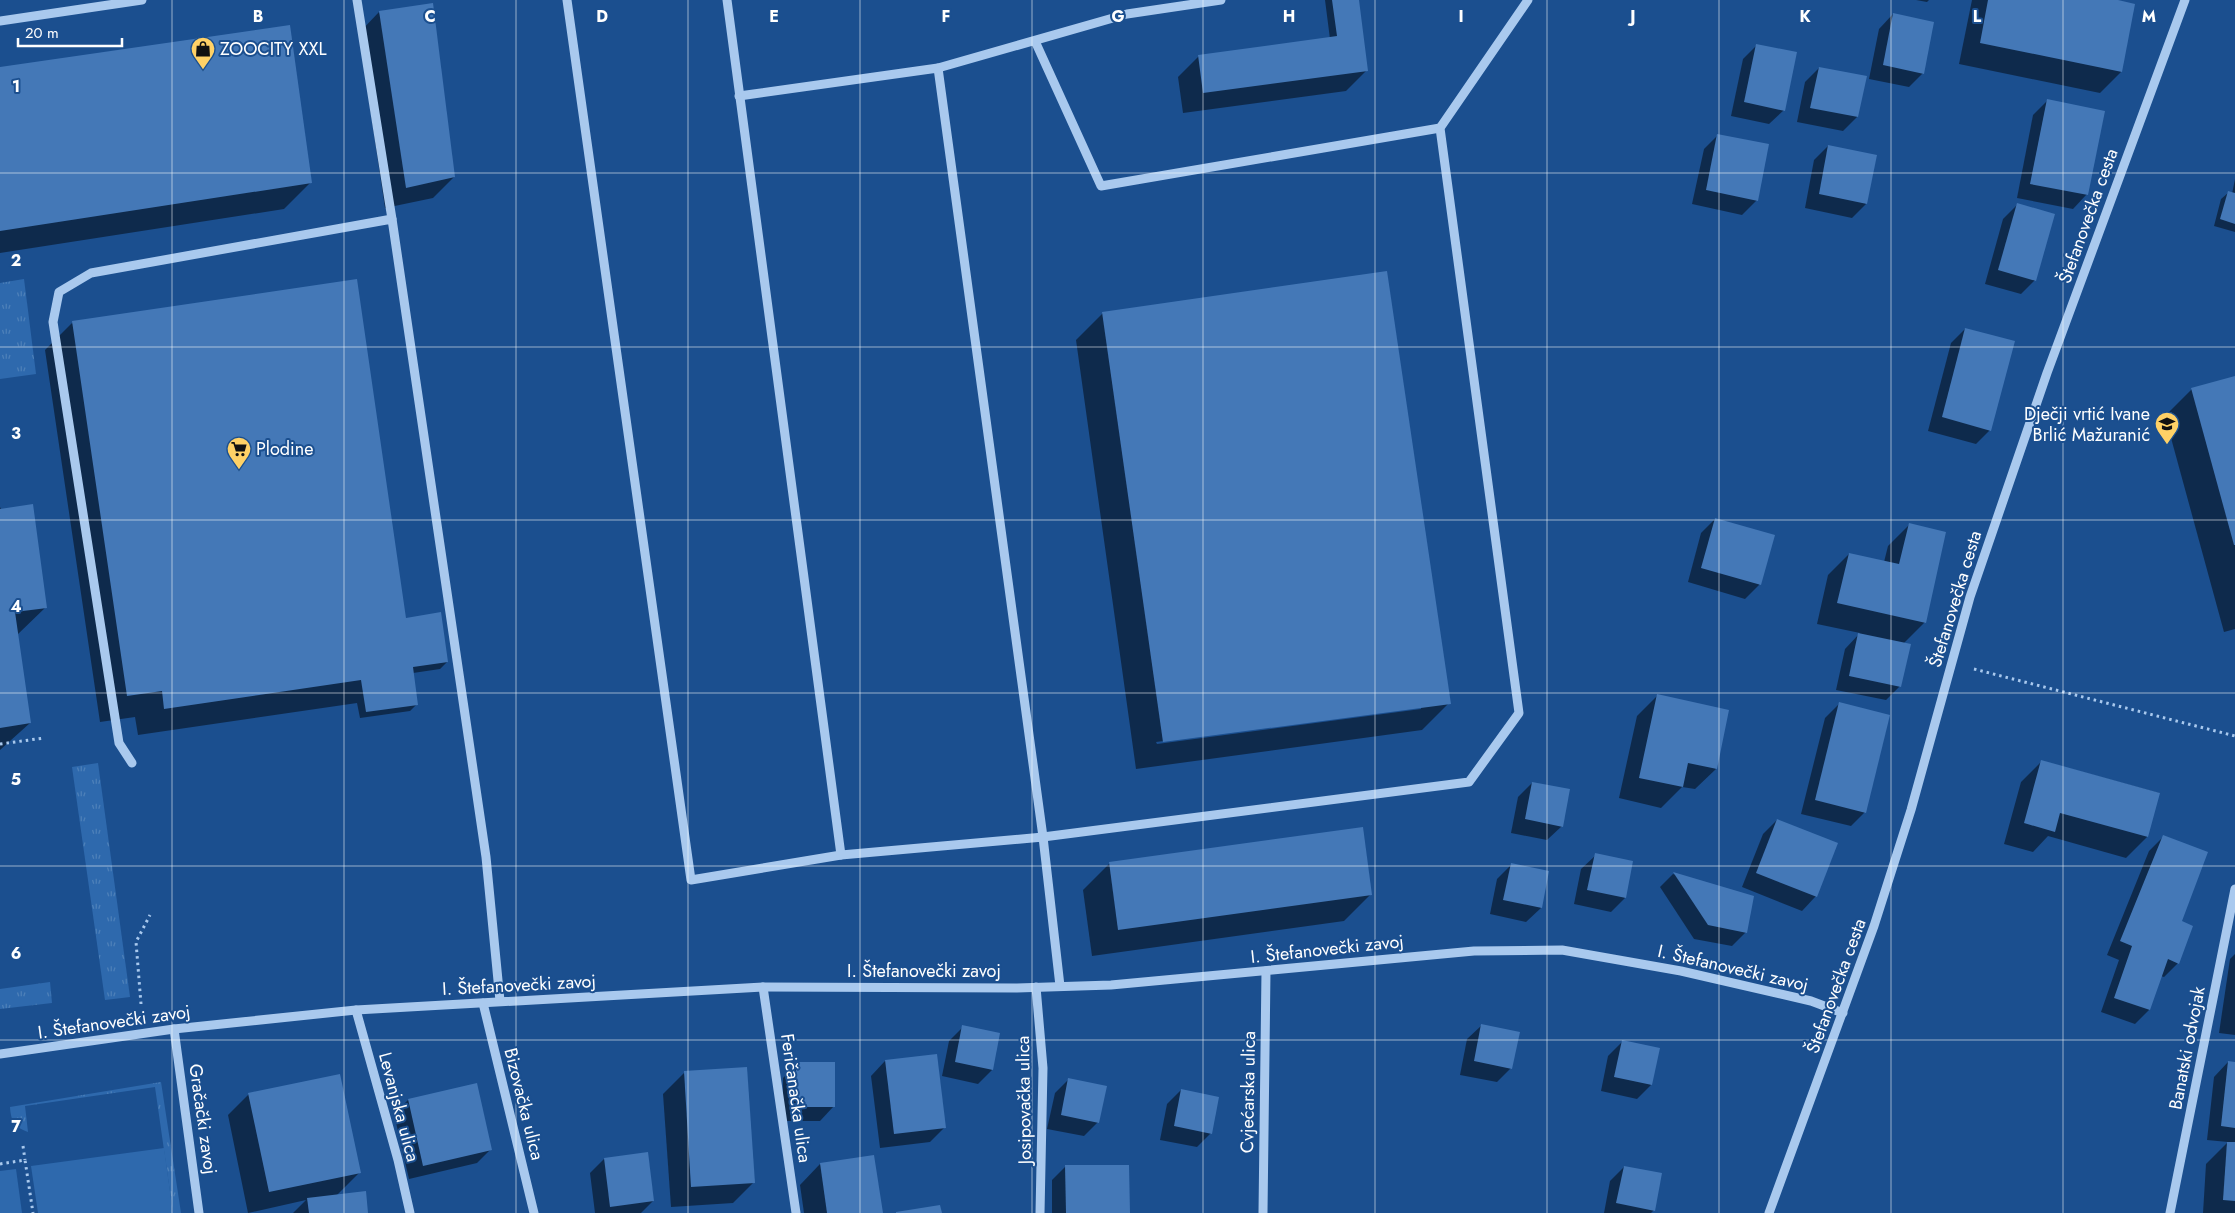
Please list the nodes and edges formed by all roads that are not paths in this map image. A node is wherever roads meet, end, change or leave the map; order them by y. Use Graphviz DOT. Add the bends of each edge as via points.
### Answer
graph roads {
  1 [pos="142,0"];
  2 [pos="357,0"];
  3 [pos="567,0"];
  4 [pos="727,0"];
  5 [pos="1221,0"];
  6 [pos="1528,0"];
  7 [pos="2185,0"];
  8 [pos="0,21"];
  9 [pos="1035,40"];
  10 [pos="938,68"];
  11 [pos="739,96"];
  12 [pos="1440,128"];
  13 [pos="392,219"];
  14 [pos="132,763"];
  15 [pos="1043,837"];
  16 [pos="841,855"];
  17 [pos="2235,889"];
  18 [pos="1266,971"];
  19 [pos="1060,986"];
  20 [pos="763,987"];
  21 [pos="1036,987"];
  22 [pos="500,1002"];
  23 [pos="483,1003"];
  24 [pos="356,1010"];
  25 [pos="1843,1013"];
  26 [pos="174,1029"];
  27 [pos="0,1054"];
  28 [pos="200,1213"];
  29 [pos="410,1213"];
  30 [pos="534,1213"];
  31 [pos="796,1213"];
  32 [pos="1040,1213"];
  33 [pos="1263,1213"];
  34 [pos="1769,1213"];
  35 [pos="2170,1213"];
  1 -- 8 [label="street"];
  2 -- 13 [label="street"];
  3 -- 16 [label="street" via="690,880"];
  4 -- 11 [label="street"];
  5 -- 9 [label="street" via="1127,14"];
  6 -- 12 [label="street"];
  7 -- 25 [label="street, Štefanovečka cesta" via="2048,373 1970,597 1908,819"];
  9 -- 10 [label="street"];
  9 -- 12 [label="street" via="1101,186"];
  10 -- 11 [label="street"];
  10 -- 15 [label="street"];
  11 -- 16 [label="street"];
  12 -- 15 [label="street" via="1519,713 1469,782"];
  13 -- 14 [label="street" via="90,273 59,292 53,322 120,743"];
  13 -- 22 [label="street" via="486,857"];
  15 -- 16 [label="street"];
  15 -- 19 [label="street"];
  17 -- 35 [label="street, Banatski odvojak"];
  18 -- 19 [label="street, I. Štefanovečki zavoj" via="1111,985"];
  18 -- 25 [label="street, I. Štefanovečki zavoj" via="1474,951 1562,950 1681,971"];
  18 -- 33 [label="street, Cvjećarska ulica"];
  19 -- 21 [label="street, I. Štefanovečki zavoj"];
  20 -- 21 [label="street, I. Štefanovečki zavoj"];
  20 -- 22 [label="street, I. Štefanovečki zavoj"];
  20 -- 31 [label="street, Feričanačka ulica"];
  21 -- 32 [label="street, Josipovačka ulica" via="1043,1068"];
  22 -- 23 [label="street, I. Štefanovečki zavoj"];
  23 -- 24 [label="street, I. Štefanovečki zavoj"];
  23 -- 30 [label="street, Bizovačka ulica"];
  24 -- 26 [label="street, I. Štefanovečki zavoj"];
  24 -- 29 [label="street, Levanjska ulica"];
  25 -- 34 [label="street, Štefanovečka cesta"];
  26 -- 27 [label="street, I. Štefanovečki zavoj"];
  26 -- 28 [label="street, Gračački zavoj"];
}
